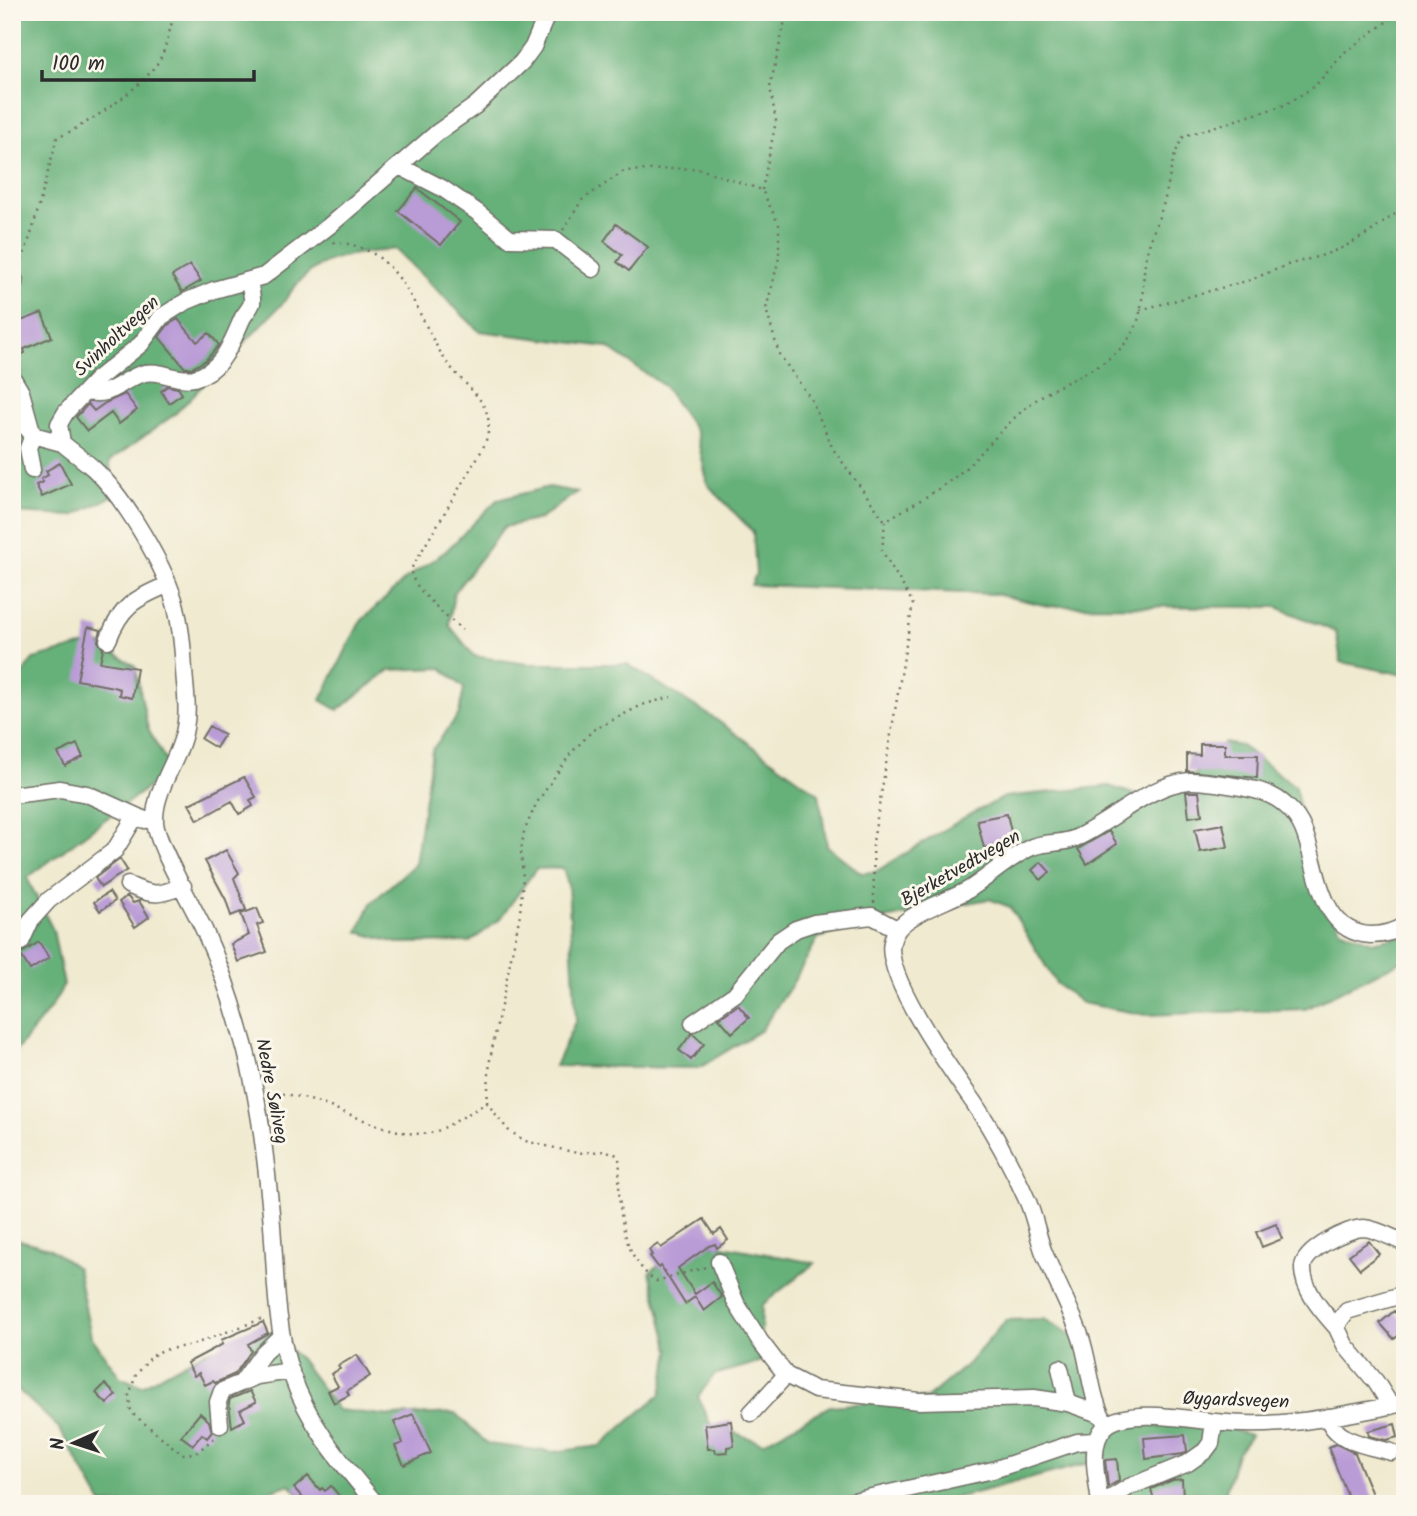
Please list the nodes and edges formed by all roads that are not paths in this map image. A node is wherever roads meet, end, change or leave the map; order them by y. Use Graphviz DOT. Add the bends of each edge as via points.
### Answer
graph roads {
  1 [pos="548,12"];
  2 [pos="399,166"];
  3 [pos="593,269"];
  4 [pos="249,282"];
  5 [pos="12,377"];
  6 [pos="86,392"];
  7 [pos="12,411"];
  8 [pos="33,435"];
  9 [pos="62,443"];
  10 [pos="32,470"];
  11 [pos="167,584"];
  12 [pos="108,640"];
  13 [pos="12,795"];
  14 [pos="135,817"];
  15 [pos="154,824"];
  16 [pos="128,885"];
  17 [pos="183,886"];
  18 [pos="1405,925"];
  19 [pos="897,929"];
  20 [pos="21,942"];
  21 [pos="693,1023"];
  22 [pos="1405,1243"];
  23 [pos="719,1262"];
  24 [pos="1405,1294"];
  25 [pos="1338,1328"];
  26 [pos="281,1336"];
  27 [pos="1060,1368"];
  28 [pos="291,1371"];
  29 [pos="786,1375"];
  30 [pos="242,1382"];
  31 [pos="1068,1403"];
  32 [pos="1398,1404"];
  33 [pos="751,1413"];
  34 [pos="1328,1417"];
  35 [pos="1103,1419"];
  36 [pos="1214,1422"];
  37 [pos="220,1425"];
  38 [pos="1096,1441"];
  39 [pos="1391,1452"];
  40 [pos="376,1504"];
  41 [pos="840,1504"];
  42 [pos="1100,1504"];
  1 -- 2 [label="street, Svinholtvegen" via="522,62"];
  2 -- 3 [label="street" via="442,188 510,239 556,240"];
  2 -- 4 [label="street, Svinholtvegen" via="264,276"];
  4 -- 6 [label="street, Svinholtvegen" via="214,290 161,317 141,344"];
  4 -- 6 [label="street" via="253,301 233,344 226,356 205,372 183,379 158,372 139,374 110,393"];
  5 -- 8 [label="street"];
  6 -- 9 [label="street, Svinholtvegen" via="59,424"];
  7 -- 8 [label="street"];
  8 -- 9 [label="street"];
  8 -- 10 [label="street" via="28,448"];
  9 -- 11 [label="street" via="95,470 117,498"];
  11 -- 12 [label="street" via="123,610"];
  11 -- 15 [label="street" via="182,638 187,712"];
  13 -- 14 [label="street" via="60,789 87,794"];
  14 -- 15 [label="street"];
  14 -- 20 [label="street" via="115,850 49,900 31,920"];
  15 -- 17 [label="street, Nedre Søliveg"];
  16 -- 17 [label="street" via="153,894"];
  17 -- 26 [label="street, Nedre Søliveg" via="223,978 255,1094"];
  18 -- 19 [label="street, Bjerketvedtvegen" via="1381,935 1343,927 1321,891 1304,830 1282,802 1265,792 1190,781 1158,790 1077,838 1033,847"];
  19 -- 21 [label="street" via="873,916 796,929 778,941 735,994"];
  19 -- 35 [label="street" via="890,954 897,976 1012,1168 1081,1338"];
  22 -- 25 [label="street" via="1360,1228 1311,1252 1303,1274 1322,1310"];
  23 -- 29 [label="street" via="736,1303"];
  24 -- 25 [label="street" via="1347,1311"];
  25 -- 32 [label="street" via="1345,1345"];
  26 -- 28 [label="street, Nedre Søliveg"];
  26 -- 30 [label="street"];
  27 -- 31 [label="street"];
  28 -- 30 [label="street"];
  28 -- 40 [label="street, Nedre Søliveg" via="309,1417"];
  29 -- 31 [label="street" via="815,1390 862,1396 919,1401 1034,1398"];
  29 -- 33 [label="street"];
  30 -- 37 [label="street" via="220,1393"];
  31 -- 35 [label="street"];
  32 -- 34 [label="street, Øygardsvegen"];
  34 -- 36 [label="street, Øygardsvegen" via="1268,1426"];
  34 -- 39 [label="street" via="1337,1434"];
  35 -- 36 [label="street, Øygardsvegen" via="1150,1416"];
  35 -- 38 [label="street"];
  36 -- 42 [label="street" via="1205,1451"];
  38 -- 41 [label="street" via="1077,1442 993,1470"];
  38 -- 42 [label="street"];
}
